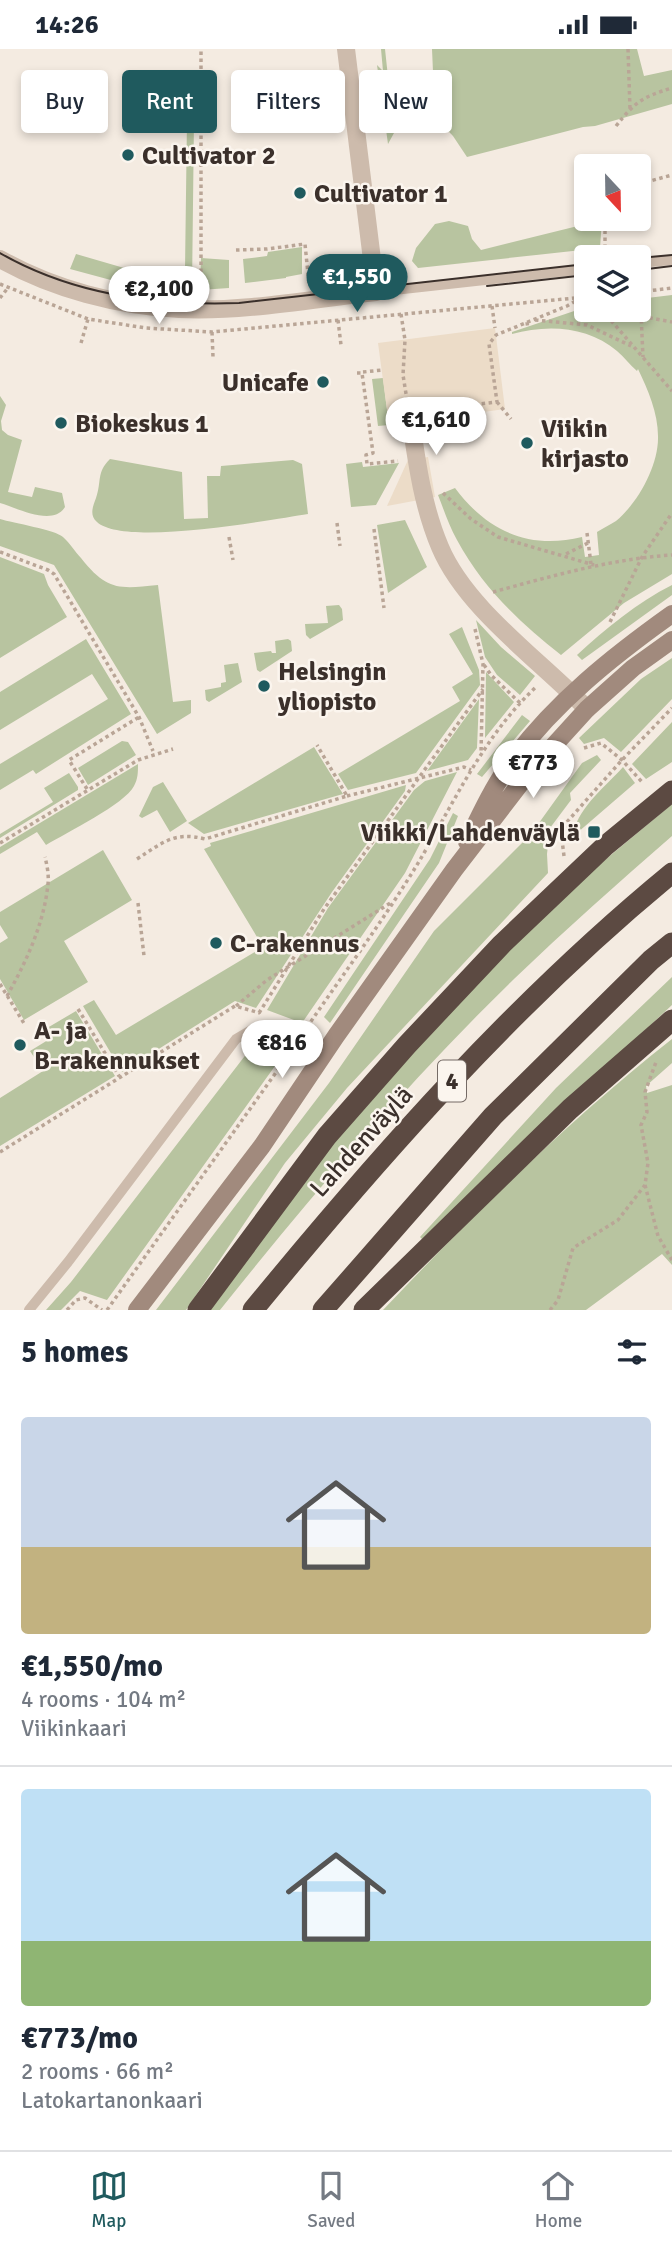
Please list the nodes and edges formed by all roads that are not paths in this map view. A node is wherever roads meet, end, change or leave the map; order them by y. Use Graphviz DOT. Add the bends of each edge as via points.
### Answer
graph roads {
  1 [pos="346,49"];
  2 [pos="0,259"];
  3 [pos="672,260"];
  4 [pos="651,262"];
  5 [pos="574,270"];
  6 [pos="376,292"];
  7 [pos="410,417"];
  8 [pos="672,614"];
  9 [pos="672,640"];
  10 [pos="572,694"];
  11 [pos="587,709"];
  12 [pos="672,791"];
  13 [pos="454,870"];
  14 [pos="672,873"];
  15 [pos="672,943"];
  16 [pos="672,1020"];
  17 [pos="320,1059"];
  18 [pos="29,1310"];
  19 [pos="137,1310"];
  20 [pos="198,1310"];
  21 [pos="253,1310"];
  22 [pos="323,1310"];
  23 [pos="364,1310"];
  1 -- 6 [label="street"];
  2 -- 6 [label="street" via="89,294 180,309"];
  3 -- 4 [label="lane"];
  5 -- 6 [label="lane"];
  7 -- 10 [label="street" via="427,511 440,549 489,617"];
  8 -- 10 [label="street"];
  9 -- 11 [label="street"];
  10 -- 11 [label="street"];
  10 -- 13 [label="street" via="511,762 484,805"];
  11 -- 13 [label="street" via="527,775"];
  12 -- 20 [label="highway" via="605,846 512,934 407,1045 327,1136"];
  13 -- 17 [label="street"];
  14 -- 21 [label="highway, Lahdenväylä / 4" via="614,921 452,1080"];
  15 -- 22 [label="highway, 4" via="493,1116"];
  16 -- 23 [label="highway" via="570,1109"];
  17 -- 18 [label="lane" via="271,1032 253,1029 236,1039"];
  17 -- 19 [label="street" via="262,1146"];
}
